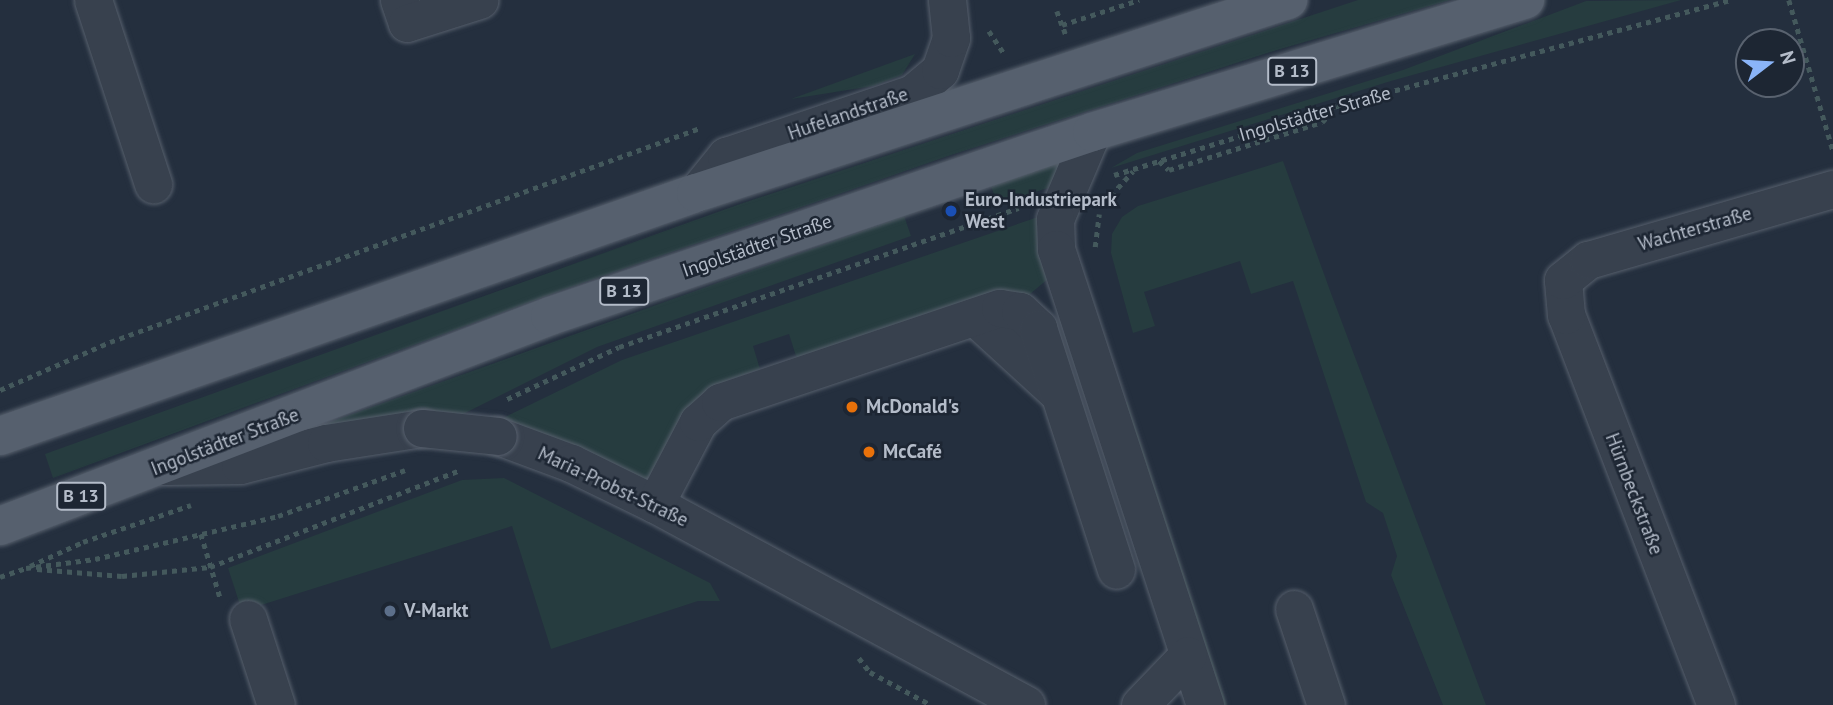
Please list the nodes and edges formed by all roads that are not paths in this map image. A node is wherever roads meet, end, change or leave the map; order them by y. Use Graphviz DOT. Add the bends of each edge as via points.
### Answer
graph roads {
  1 [pos="93,0"];
  2 [pos="399,0"];
  3 [pos="479,0"];
  4 [pos="947,0"];
  5 [pos="1288,0"];
  6 [pos="1525,0"];
  7 [pos="1092,132"];
  8 [pos="153,184"];
  9 [pos="1833,189"];
  10 [pos="696,193"];
  11 [pos="1563,280"];
  12 [pos="0,436"];
  13 [pos="162,466"];
  14 [pos="655,504"];
  15 [pos="0,526"];
  16 [pos="1116,570"];
  17 [pos="1294,609"];
  18 [pos="248,619"];
  19 [pos="1188,655"];
  20 [pos="276,705"];
  21 [pos="1026,705"];
  22 [pos="1140,705"];
  23 [pos="1205,705"];
  24 [pos="1326,705"];
  25 [pos="1716,705"];
  1 -- 8 [label="street"];
  2 -- 3 [label="street" via="407,23"];
  4 -- 10 [label="street, Hufelandstraße" via="951,38 940,70 913,93 726,156"];
  5 -- 10 [label="main road"];
  6 -- 7 [label="main road, Ingolstädter Straße / B 13"];
  7 -- 13 [label="main road, Ingolstädter Straße / B 13" via="551,316"];
  7 -- 19 [label="street" via="1055,219 1063,278"];
  9 -- 11 [label="street, Wachterstraße" via="1588,260"];
  10 -- 12 [label="main road"];
  11 -- 25 [label="street, Hürnbeckstraße" via="1566,315"];
  13 -- 14 [label="street, Maria-Probst-Straße, bridge" via="240,466 326,443 422,428 498,436 571,463"];
  13 -- 15 [label="main road, Ingolstädter Straße / B 13"];
  14 -- 16 [label="street" via="698,422 720,402 1000,308 1020,311 1038,328"];
  14 -- 21 [label="street, Maria-Probst-Straße"];
  17 -- 24 [label="street"];
  18 -- 20 [label="street"];
  19 -- 22 [label="street"];
  19 -- 23 [label="street"];
}
